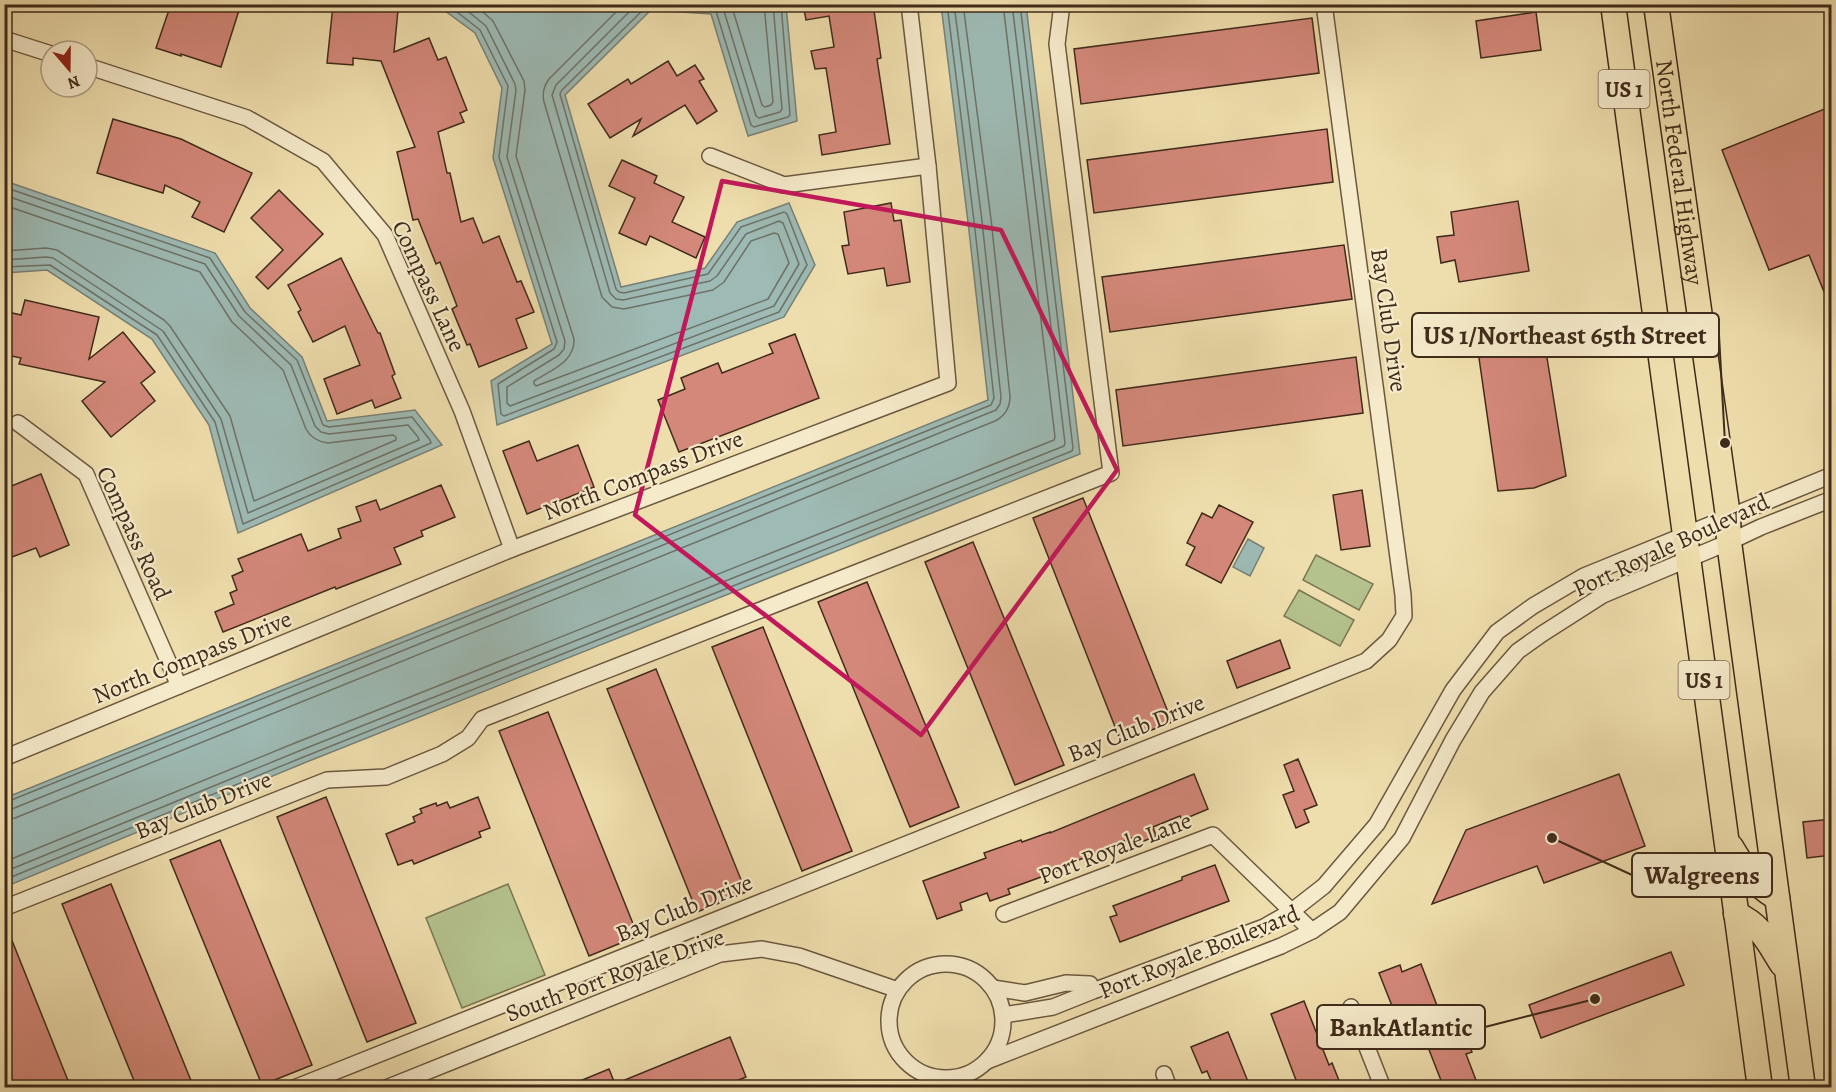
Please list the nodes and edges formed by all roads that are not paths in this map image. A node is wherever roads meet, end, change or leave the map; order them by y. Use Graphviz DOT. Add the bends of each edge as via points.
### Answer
graph roads {
  1 [pos="909,4"];
  2 [pos="1062,4"];
  3 [pos="1324,4"];
  4 [pos="1613,4"];
  5 [pos="1656,4"];
  6 [pos="4,41"];
  7 [pos="39,50"];
  8 [pos="99,70"];
  9 [pos="710,156"];
  10 [pos="928,166"];
  11 [pos="18,423"];
  12 [pos="1832,475"];
  13 [pos="1832,499"];
  14 [pos="1728,516"];
  15 [pos="1686,534"];
  16 [pos="1729,542"];
  17 [pos="512,549"];
  18 [pos="1688,559"];
  19 [pos="179,686"];
  20 [pos="4,758"];
  21 [pos="1726,838"];
  22 [pos="1777,898"];
  23 [pos="4,908"];
  24 [pos="1292,911"];
  25 [pos="1004,914"];
  26 [pos="1736,914"];
  27 [pos="1312,931"];
  28 [pos="1787,971"];
  29 [pos="1118,981"];
  30 [pos="1090,984"];
  31 [pos="993,988"];
  32 [pos="898,990"];
  33 [pos="1064,1003"];
  34 [pos="1351,1007"];
  35 [pos="1002,1009"];
  36 [pos="1074,1027"];
  37 [pos="987,1061"];
  38 [pos="928,1082"];
  39 [pos="294,1088"];
  40 [pos="386,1088"];
  41 [pos="1383,1088"];
  42 [pos="1760,1088"];
  43 [pos="1803,1088"];
  1 -- 10 [label="street, North Compass Drive"];
  2 -- 23 [label="street, Bay Club Drive" via="1057,44 1111,473 482,718 468,738 442,754 386,777 327,780"];
  3 -- 39 [label="street, Bay Club Drive" via="1403,595 1404,616 1389,640 1366,661"];
  4 -- 15 [label="main road, North Federal Highway / US 1"];
  5 -- 14 [label="main road, North Federal Highway / US 1"];
  6 -- 7 [label="street"];
  8 -- 17 [label="street, Compass Lane" via="247,118 323,161 385,235 462,411"];
  9 -- 10 [label="street" via="784,185"];
  10 -- 17 [label="street, North Compass Drive" via="948,383"];
  11 -- 19 [label="street, Compass Road" via="86,474"];
  12 -- 14 [label="street, Port Royale Boulevard"];
  13 -- 16 [label="street, Port Royale Boulevard"];
  14 -- 15 [label="street, Port Royale Boulevard"];
  14 -- 16 [label="main road, North Federal Highway / US 1"];
  15 -- 18 [label="main road, North Federal Highway / US 1"];
  15 -- 24 [label="street, Port Royale Boulevard" via="1584,576 1497,632 1453,690 1377,824 1324,886"];
  16 -- 18 [label="street, Port Royale Boulevard"];
  16 -- 22 [label="main road, North Federal Highway / US 1"];
  17 -- 19 [label="street, North Compass Drive"];
  18 -- 21 [label="main road, North Federal Highway / US 1"];
  18 -- 27 [label="street, Port Royale Boulevard" via="1603,595 1518,651 1482,692 1402,838 1340,912"];
  19 -- 20 [label="street, North Compass Drive"];
  21 -- 22 [label="main road" via="1747,875"];
  21 -- 26 [label="main road, North Federal Highway / US 1"];
  22 -- 28 [label="main road, North Federal Highway / US 1"];
  24 -- 25 [label="street, Port Royale Lane" via="1213,835"];
  24 -- 27 [label="street, Port Royale Lane"];
  24 -- 29 [label="street, Port Royale Boulevard" via="1264,927"];
  26 -- 28 [label="main road" via="1761,932"];
  26 -- 42 [label="main road, North Federal Highway / US 1"];
  27 -- 36 [label="street, Port Royale Boulevard"];
  28 -- 43 [label="main road, North Federal Highway / US 1"];
  29 -- 30 [label="street, Port Royale Boulevard"];
  29 -- 33 [label="street, Port Royale Boulevard"];
  30 -- 31 [label="street, Port Royale Boulevard" via="1066,983 1025,993"];
  30 -- 35 [label="street, Port Royale Boulevard"];
  31 -- 32 [label="street" via="966,967 941,964 916,972"];
  31 -- 35 [label="street"];
  32 -- 38 [label="street" via="889,1014 892,1041 906,1063"];
  32 -- 40 [label="street, South Port Royale Drive" via="799,956 762,949 720,954"];
  33 -- 35 [label="street, Port Royale Boulevard"];
  33 -- 36 [label="street"];
  34 -- 41 [label="street"];
  35 -- 37 [label="street" via="1000,1042"];
  36 -- 37 [label="street, Port Royale Boulevard"];
  37 -- 38 [label="street" via="957,1078"];
}
